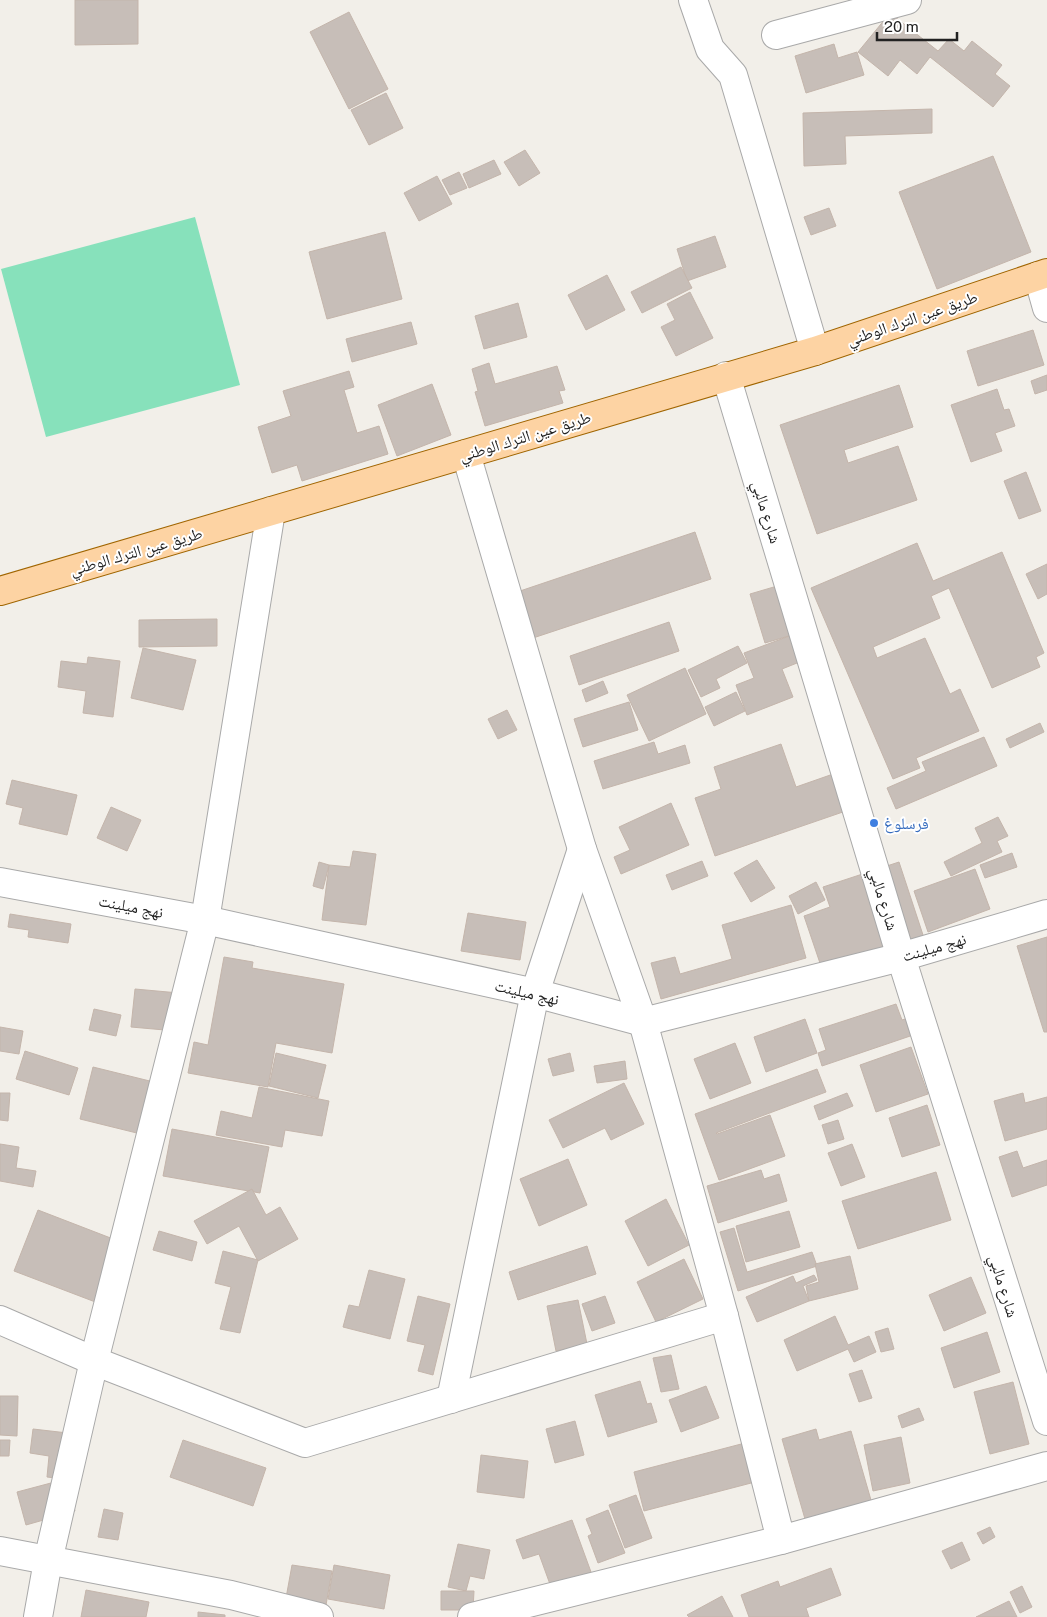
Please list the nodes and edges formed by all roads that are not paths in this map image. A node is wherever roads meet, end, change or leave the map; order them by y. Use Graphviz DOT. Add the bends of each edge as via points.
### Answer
graph roads {
  1 [pos="693,0"];
  2 [pos="907,0"];
  3 [pos="776,35"];
  4 [pos="1042,275"];
  5 [pos="1047,308"];
  6 [pos="815,351"];
  7 [pos="726,376"];
  8 [pos="466,454"];
  9 [pos="271,511"];
  10 [pos="0,591"];
  11 [pos="582,849"];
  12 [pos="0,882"];
  13 [pos="1047,914"];
  14 [pos="205,920"];
  15 [pos="901,957"];
  16 [pos="535,993"];
  17 [pos="643,1022"];
  18 [pos="724,1316"];
  19 [pos="0,1320"];
  20 [pos="94,1361"];
  21 [pos="451,1399"];
  22 [pos="1047,1421"];
  23 [pos="1047,1466"];
  24 [pos="781,1540"];
  25 [pos="0,1551"];
  26 [pos="48,1561"];
  27 [pos="38,1617"];
  28 [pos="319,1617"];
  29 [pos="472,1617"];
  1 -- 6 [label="street" via="710,48 733,75"];
  2 -- 3 [label="street"];
  4 -- 5 [label="street"];
  4 -- 6 [label="main road, طريق عين الترك الوطني"];
  6 -- 7 [label="main road, طريق عين الترك الوطني"];
  7 -- 8 [label="main road, طريق عين الترك الوطني"];
  7 -- 15 [label="street, شارع مالبي"];
  8 -- 9 [label="main road, طريق عين الترك الوطني"];
  8 -- 11 [label="street"];
  9 -- 10 [label="main road, طريق عين الترك الوطني"];
  9 -- 14 [label="street"];
  11 -- 16 [label="street"];
  11 -- 17 [label="street"];
  12 -- 14 [label="street, نهج ميلينت"];
  13 -- 15 [label="street, نهج ميلينت"];
  14 -- 16 [label="street, نهج ميلينت"];
  14 -- 20 [label="street"];
  15 -- 17 [label="street, نهج ميلينت"];
  15 -- 22 [label="street, شارع مالبي"];
  16 -- 17 [label="street, نهج ميلينت"];
  16 -- 21 [label="street"];
  17 -- 18 [label="street"];
  18 -- 21 [label="street"];
  18 -- 24 [label="street"];
  19 -- 20 [label="street"];
  20 -- 21 [label="street" via="305,1443"];
  20 -- 26 [label="street"];
  23 -- 24 [label="street"];
  24 -- 29 [label="street"];
  25 -- 26 [label="street"];
  26 -- 27 [label="street"];
  26 -- 28 [label="street" via="231,1596"];
}
